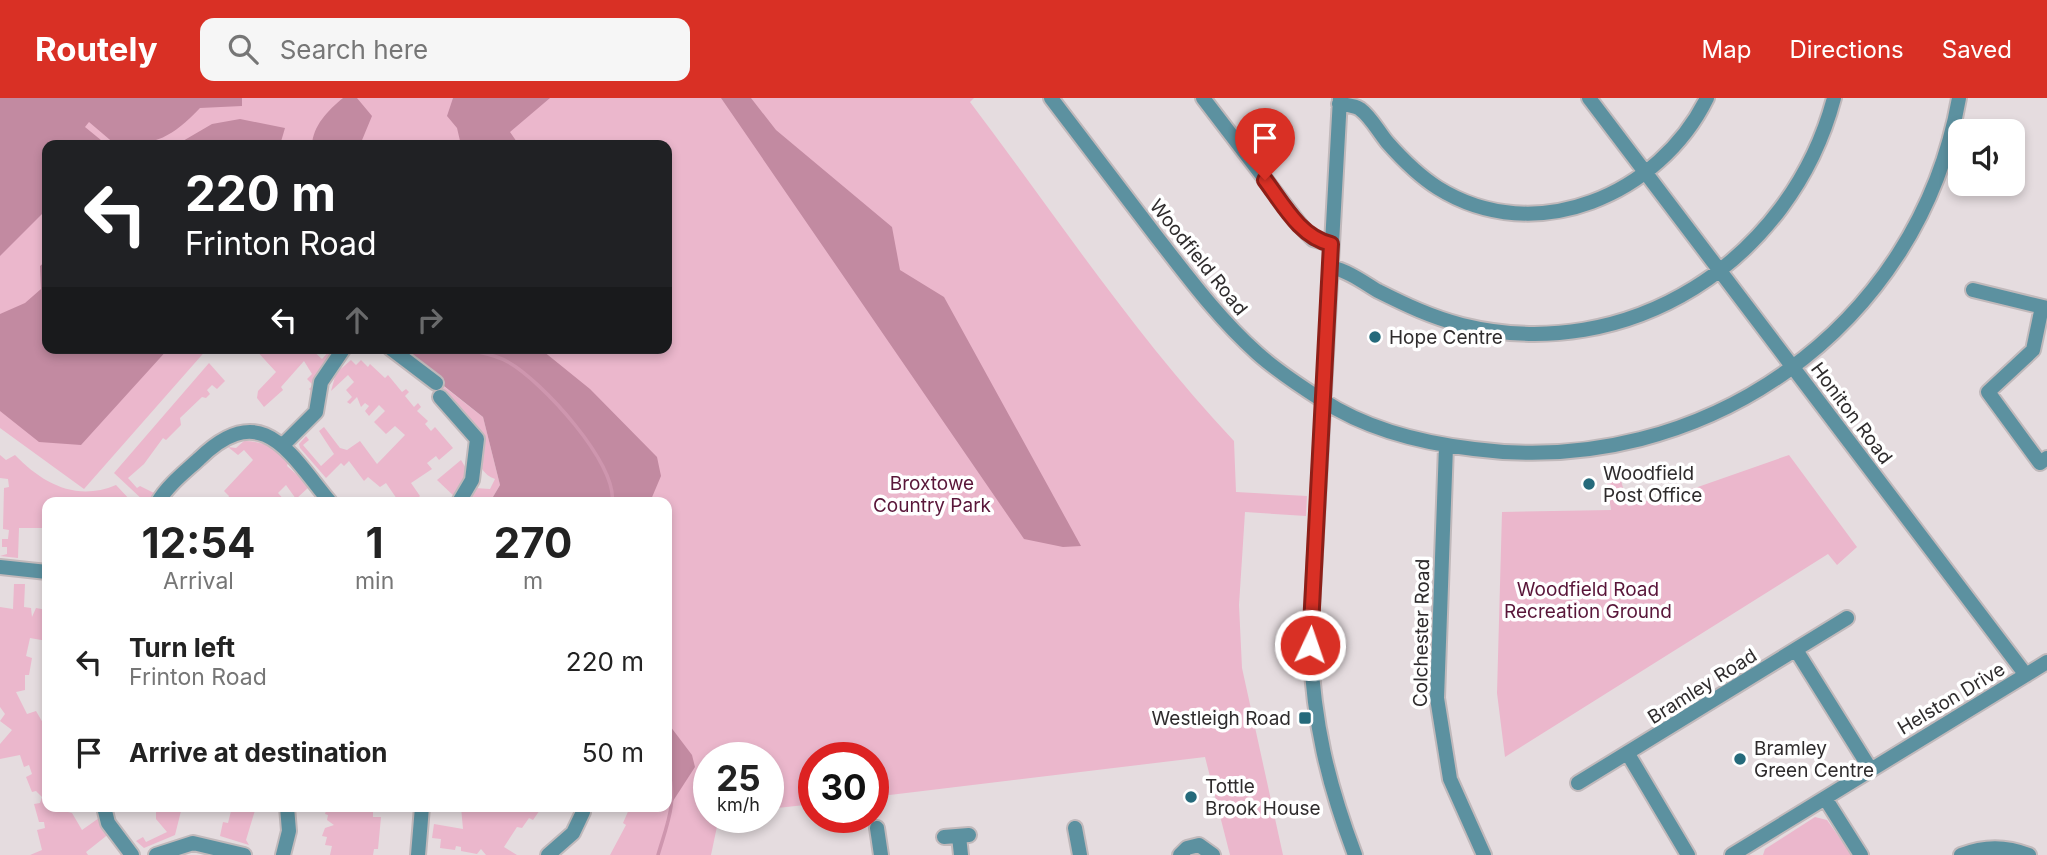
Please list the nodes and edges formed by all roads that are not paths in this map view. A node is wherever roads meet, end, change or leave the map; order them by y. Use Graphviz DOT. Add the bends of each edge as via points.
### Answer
graph roads {
  1 [pos="1051,98"];
  2 [pos="1203,98"];
  3 [pos="1589,98"];
  4 [pos="1707,98"];
  5 [pos="1834,98"];
  6 [pos="1959,98"];
  7 [pos="1340,101"];
  8 [pos="1647,174"];
  9 [pos="1331,244"];
  10 [pos="1331,267"];
  11 [pos="1720,271"];
  12 [pos="1973,290"];
  13 [pos="2045,307"];
  14 [pos="340,354"];
  15 [pos="397,354"];
  16 [pos="1795,369"];
  17 [pos="1324,402"];
  18 [pos="283,445"];
  19 [pos="1446,446"];
  20 [pos="2047,458"];
  21 [pos="161,497"];
  22 [pos="326,497"];
  23 [pos="464,497"];
  24 [pos="0,567"];
  25 [pos="42,571"];
  26 [pos="1847,618"];
  27 [pos="1796,650"];
  28 [pos="2047,662"];
  29 [pos="2026,675"];
  30 [pos="1628,754"];
  31 [pos="1871,770"];
  32 [pos="1578,783"];
  33 [pos="1825,798"];
  34 [pos="105,812"];
  35 [pos="287,812"];
  36 [pos="422,812"];
  37 [pos="583,812"];
  38 [pos="576,827"];
  39 [pos="1073,829"];
  40 [pos="878,833"];
  41 [pos="590,834"];
  42 [pos="957,836"];
  43 [pos="1749,851"];
  44 [pos="132,855"];
  45 [pos="156,855"];
  46 [pos="244,855"];
  47 [pos="283,855"];
  48 [pos="418,855"];
  49 [pos="548,855"];
  50 [pos="881,855"];
  51 [pos="961,855"];
  52 [pos="1080,855"];
  53 [pos="1180,855"];
  54 [pos="1213,855"];
  55 [pos="1355,855"];
  56 [pos="1484,855"];
  57 [pos="1688,855"];
  58 [pos="1732,855"];
  59 [pos="1861,855"];
  60 [pos="1961,855"];
  61 [pos="2029,855"];
  1 -- 17 [label="street, Woodfield Road" via="1205,301 1258,354"];
  2 -- 9 [label="street" via="1304,230 1313,239"];
  3 -- 8 [label="street, Honiton Road"];
  4 -- 8 [label="street" via="1690,130"];
  5 -- 11 [label="street" via="1821,142 1796,190 1766,229"];
  6 -- 16 [label="street, Woodfield Road" via="1947,153 1926,205 1894,261 1835,332"];
  7 -- 8 [label="street" via="1360,110 1413,169 1439,188 1493,208 1573,208 1623,190"];
  7 -- 9 [label="street"];
  8 -- 11 [label="street, Honiton Road"];
  9 -- 10 [label="street"];
  10 -- 11 [label="street" via="1431,316 1486,330 1532,333 1573,330 1638,315 1676,299"];
  10 -- 17 [label="street"];
  11 -- 16 [label="street, Honiton Road"];
  12 -- 13 [label="street"];
  13 -- 20 [label="street" via="2033,350 1988,392 2040,463"];
  14 -- 18 [label="street" via="321,382 316,412"];
  15 -- 23 [label="street" via="438,390 477,439 477,482"];
  16 -- 19 [label="street, Woodfield Road" via="1686,426 1607,448 1522,454"];
  16 -- 29 [label="street, Honiton Road"];
  17 -- 19 [label="street, Woodfield Road" via="1379,426"];
  17 -- 55 [label="street" via="1310,645 1312,689 1323,761"];
  18 -- 21 [label="street" via="265,434 238,432 224,437"];
  18 -- 22 [label="street"];
  19 -- 56 [label="street, Colchester Road" via="1437,698 1450,779"];
  24 -- 25 [label="street"];
  26 -- 27 [label="street, Bramley Road"];
  27 -- 30 [label="street, Bramley Road"];
  27 -- 31 [label="street"];
  28 -- 29 [label="street, Helston Drive"];
  29 -- 31 [label="street, Helston Drive"];
  30 -- 32 [label="street, Bramley Road"];
  30 -- 57 [label="street"];
  31 -- 33 [label="street, Helston Drive"];
  33 -- 43 [label="street, Helston Drive"];
  33 -- 59 [label="street"];
  34 -- 44 [label="street"];
  35 -- 47 [label="street" via="289,831"];
  36 -- 48 [label="street"];
  37 -- 38 [label="street"];
  38 -- 41 [label="street"];
  38 -- 49 [label="street"];
  39 -- 52 [label="street"];
  40 -- 50 [label="street"];
  42 -- 51 [label="street"];
  43 -- 58 [label="street, Helston Drive"];
  45 -- 46 [label="street" via="193,843"];
  53 -- 54 [label="street" via="1199,845"];
  60 -- 61 [label="street" via="1978,848"];
}
